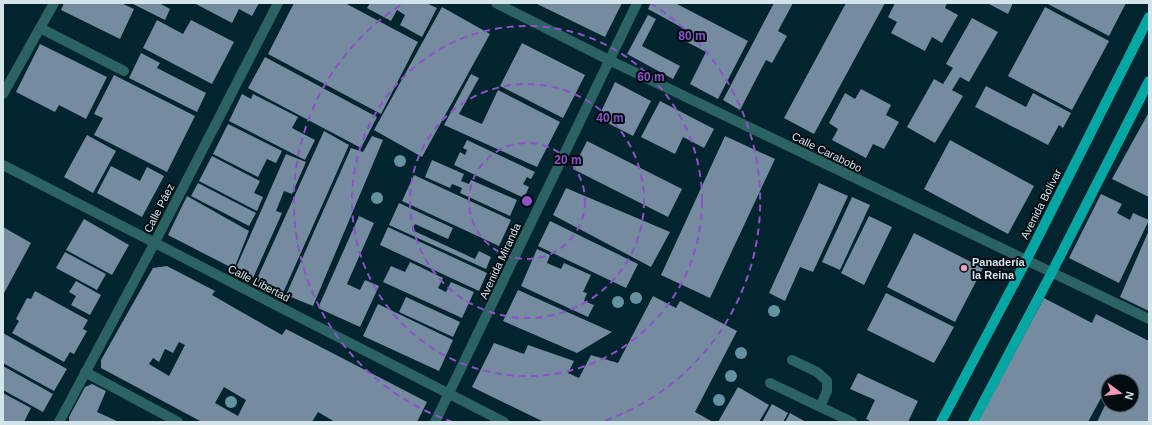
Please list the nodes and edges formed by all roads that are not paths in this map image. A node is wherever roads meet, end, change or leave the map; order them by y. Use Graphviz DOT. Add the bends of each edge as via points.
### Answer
graph roads {
  1 [pos="54,3"];
  2 [pos="278,3"];
  3 [pos="496,3"];
  4 [pos="637,3"];
  5 [pos="1149,17"];
  6 [pos="40,28"];
  7 [pos="609,60"];
  8 [pos="124,71"];
  9 [pos="1149,81"];
  10 [pos="3,94"];
  11 [pos="3,165"];
  12 [pos="154,244"];
  13 [pos="1026,261"];
  14 [pos="1052,272"];
  15 [pos="1149,319"];
  16 [pos="792,360"];
  17 [pos="85,372"];
  18 [pos="770,383"];
  19 [pos="450,394"];
  20 [pos="820,407"];
  21 [pos="59,422"];
  22 [pos="178,422"];
  23 [pos="435,422"];
  24 [pos="504,422"];
  25 [pos="852,422"];
  26 [pos="941,422"];
  27 [pos="973,422"];
  1 -- 6 [label="street"];
  2 -- 12 [label="street, Calle Páez"];
  3 -- 7 [label="street, Calle Carabobo"];
  4 -- 7 [label="street, Avenida Miranda"];
  5 -- 13 [label="main road, Avenida Bolívar"];
  6 -- 8 [label="street"];
  6 -- 10 [label="street"];
  7 -- 13 [label="street, Calle Carabobo"];
  7 -- 19 [label="street, Avenida Miranda"];
  9 -- 14 [label="main road"];
  11 -- 12 [label="street, Calle Libertad"];
  12 -- 17 [label="street, Calle Páez"];
  12 -- 19 [label="street, Calle Libertad"];
  13 -- 14 [label="street, Calle Carabobo"];
  13 -- 26 [label="main road, Avenida Bolívar"];
  14 -- 15 [label="street, Calle Carabobo"];
  14 -- 27 [label="main road"];
  16 -- 20 [label="street" via="817,372 827,382 827,391"];
  17 -- 21 [label="street, Calle Páez"];
  17 -- 22 [label="street"];
  18 -- 20 [label="street"];
  19 -- 23 [label="street, Avenida Miranda"];
  19 -- 24 [label="street, Calle Libertad"];
  20 -- 25 [label="street"];
}
